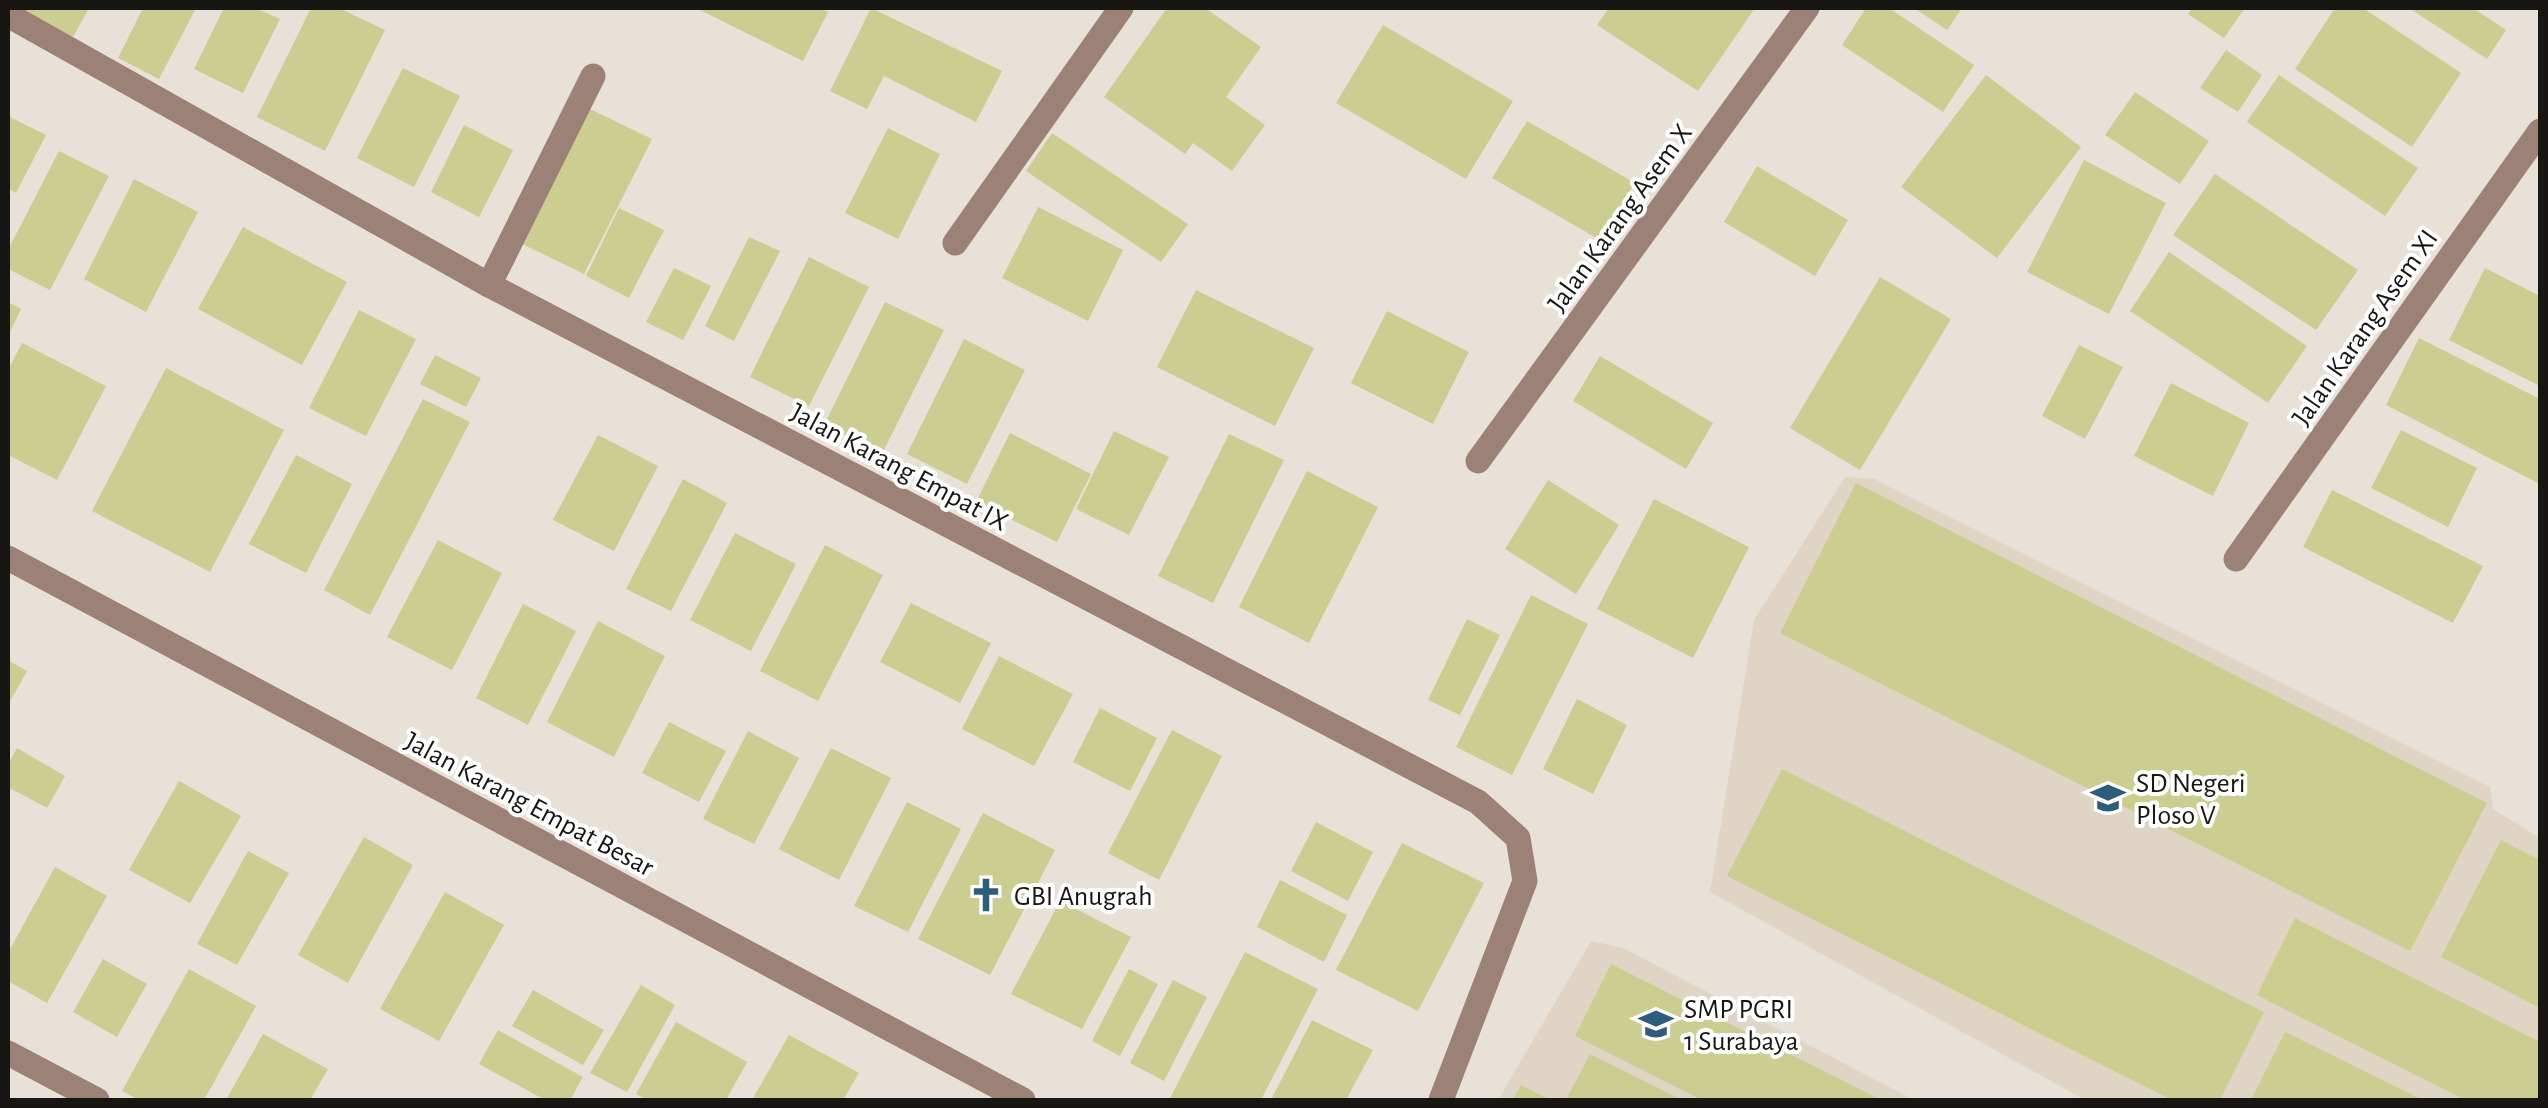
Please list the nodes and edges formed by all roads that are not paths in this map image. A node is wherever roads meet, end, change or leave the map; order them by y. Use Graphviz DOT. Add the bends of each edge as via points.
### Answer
graph roads {
  1 [pos="1122,8"];
  2 [pos="1807,8"];
  3 [pos="8,15"];
  4 [pos="594,76"];
  5 [pos="2540,131"];
  6 [pos="955,243"];
  7 [pos="488,285"];
  8 [pos="1478,461"];
  9 [pos="8,558"];
  10 [pos="2236,558"];
  11 [pos="8,1053"];
  12 [pos="97,1100"];
  13 [pos="1023,1100"];
  14 [pos="1442,1100"];
  1 -- 6 [label="street"];
  2 -- 8 [label="street, Jalan Karang Asem X"];
  3 -- 7 [label="street, Jalan Karang Empat IX"];
  4 -- 7 [label="street"];
  5 -- 10 [label="street, Jalan Karang Asem XI"];
  7 -- 14 [label="street, Jalan Karang Empat IX" via="1478,802 1518,838 1525,881"];
  9 -- 13 [label="street, Jalan Karang Empat Besar"];
  11 -- 12 [label="street"];
}
